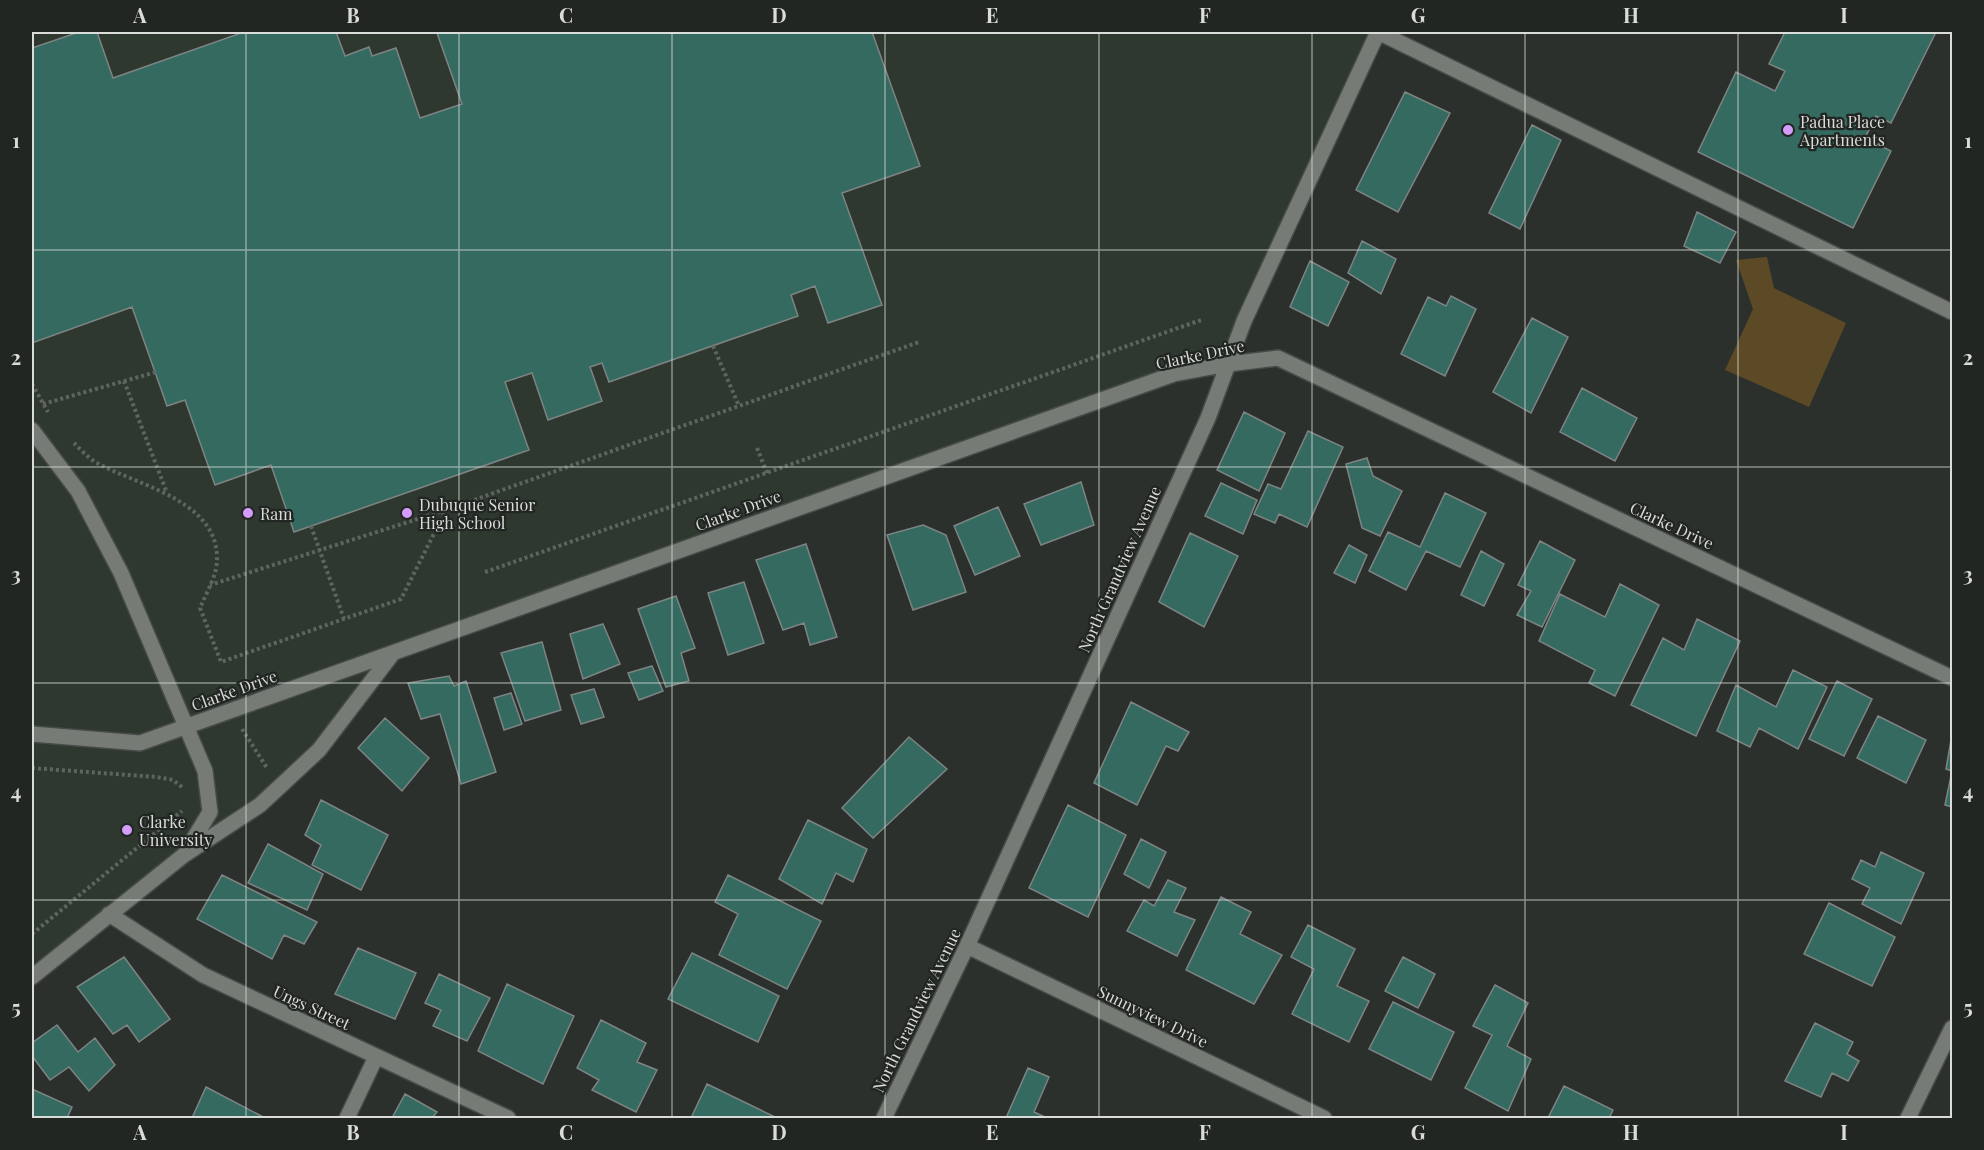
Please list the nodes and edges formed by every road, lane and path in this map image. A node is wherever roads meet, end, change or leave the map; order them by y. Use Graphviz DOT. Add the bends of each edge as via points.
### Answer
graph roads {
  1 [pos="1378,32"];
  2 [pos="1953,312"];
  3 [pos="1201,320"];
  4 [pos="919,342"];
  5 [pos="713,346"];
  6 [pos="1228,364"];
  7 [pos="156,372"];
  8 [pos="124,381"];
  9 [pos="32,384"];
  10 [pos="43,404"];
  11 [pos="739,406"];
  12 [pos="54,422"];
  13 [pos="32,430"];
  14 [pos="67,437"];
  15 [pos="757,448"];
  16 [pos="767,473"];
  17 [pos="168,494"];
  18 [pos="446,510"];
  19 [pos="311,526"];
  20 [pos="320,550"];
  21 [pos="485,572"];
  22 [pos="210,585"];
  23 [pos="344,620"];
  24 [pos="393,652"];
  25 [pos="1950,676"];
  26 [pos="186,726"];
  27 [pos="242,729"];
  28 [pos="32,734"];
  29 [pos="32,768"];
  30 [pos="268,769"];
  31 [pos="188,793"];
  32 [pos="185,808"];
  33 [pos="184,855"];
  34 [pos="109,914"];
  35 [pos="32,934"];
  36 [pos="967,946"];
  37 [pos="32,977"];
  38 [pos="1953,1028"];
  39 [pos="376,1057"];
  40 [pos="347,1119"];
  41 [pos="508,1119"];
  42 [pos="884,1119"];
  43 [pos="1324,1119"];
  44 [pos="1908,1119"];
  1 -- 2 [label="street"];
  1 -- 6 [label="street, North Grandview Avenue" via="1244,321"];
  3 -- 16 [label="path"];
  4 -- 11 [label="path"];
  5 -- 11 [label="path"];
  6 -- 24 [label="street, Clarke Drive" via="1174,374"];
  6 -- 25 [label="street, Clarke Drive" via="1278,358"];
  6 -- 36 [label="street, North Grandview Avenue" via="1208,418"];
  7 -- 8 [label="path"];
  8 -- 10 [label="path"];
  8 -- 17 [label="path"];
  9 -- 10 [label="path"];
  10 -- 12 [label="path"];
  11 -- 18 [label="path"];
  13 -- 26 [label="street" via="78,491 111,553"];
  14 -- 17 [label="path" via="96,463"];
  15 -- 16 [label="path"];
  16 -- 21 [label="path"];
  17 -- 22 [label="path" via="194,511 209,530 216,548 216,570"];
  18 -- 20 [label="path"];
  18 -- 23 [label="path" via="401,599"];
  19 -- 20 [label="path"];
  20 -- 22 [label="path"];
  20 -- 23 [label="path"];
  22 -- 23 [label="path" via="200,608 220,662"];
  24 -- 26 [label="street, Clarke Drive"];
  24 -- 33 [label="street, Clarke Drive" via="319,750 260,805"];
  26 -- 28 [label="street" via="140,742"];
  26 -- 33 [label="street, Clarke Drive" via="205,771 210,812"];
  27 -- 30 [label="path"];
  29 -- 31 [label="path" via="157,777 173,780"];
  32 -- 35 [label="path"];
  33 -- 34 [label="street, Clarke Drive"];
  34 -- 37 [label="street, Clarke Drive"];
  34 -- 39 [label="street, Ungs Street" via="203,975"];
  36 -- 42 [label="street, North Grandview Avenue"];
  36 -- 43 [label="street, Sunnyview Drive"];
  38 -- 44 [label="street"];
  39 -- 40 [label="street"];
  39 -- 41 [label="street, Ungs Street"];
}
